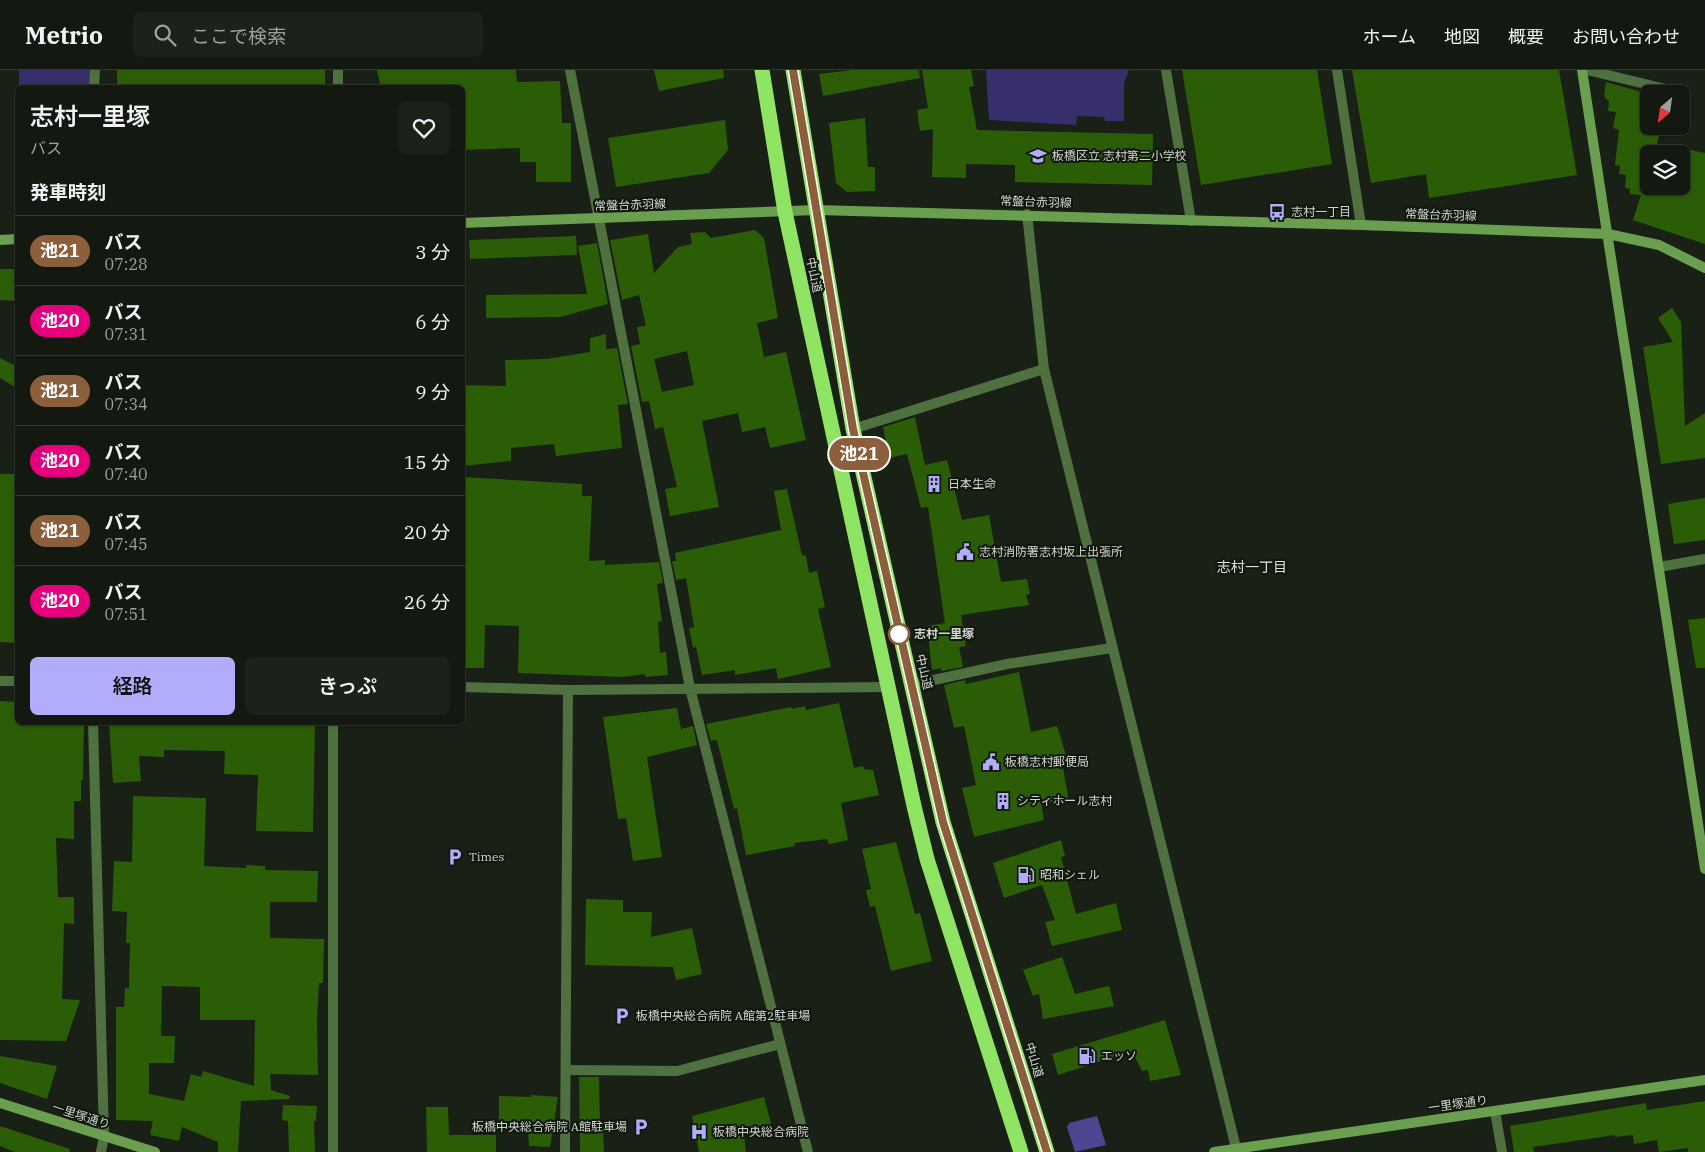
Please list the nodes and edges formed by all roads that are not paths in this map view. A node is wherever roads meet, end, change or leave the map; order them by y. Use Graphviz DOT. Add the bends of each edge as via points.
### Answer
graph roads {
  1 [pos="95,70"];
  2 [pos="338,70"];
  3 [pos="570,70"];
  4 [pos="762,70"];
  5 [pos="793,70"];
  6 [pos="1166,70"];
  7 [pos="1337,70"];
  8 [pos="1582,70"];
  9 [pos="1587,70"];
  10 [pos="94,85"];
  11 [pos="338,85"];
  12 [pos="1649,85"];
  13 [pos="817,210"];
  14 [pos="785,212"];
  15 [pos="1027,214"];
  16 [pos="599,219"];
  17 [pos="1191,220"];
  18 [pos="465,223"];
  19 [pos="1361,225"];
  20 [pos="1608,234"];
  21 [pos="15,239"];
  22 [pos="0,240"];
  23 [pos="1705,268"];
  24 [pos="1044,369"];
  25 [pos="853,429"];
  26 [pos="1705,559"];
  27 [pos="1659,567"];
  28 [pos="1112,648"];
  29 [pos="0,681"];
  30 [pos="15,681"];
  31 [pos="911,685"];
  32 [pos="465,687"];
  33 [pos="690,688"];
  34 [pos="887,688"];
  35 [pos="568,690"];
  36 [pos="93,725"];
  37 [pos="333,725"];
  38 [pos="1705,869"];
  39 [pos="780,1044"];
  40 [pos="566,1070"];
  41 [pos="1705,1080"];
  42 [pos="0,1103"];
  43 [pos="1495,1111"];
  44 [pos="104,1136"];
  45 [pos="1236,1150"];
  46 [pos="101,1152"];
  47 [pos="155,1152"];
  48 [pos="332,1152"];
  49 [pos="565,1152"];
  50 [pos="808,1152"];
  51 [pos="1021,1152"];
  52 [pos="1047,1152"];
  53 [pos="1214,1152"];
  54 [pos="1502,1152"];
  1 -- 10 [label="street"];
  2 -- 11 [label="street"];
  3 -- 16 [label="street"];
  4 -- 14 [label="highway, 中山道"];
  5 -- 13 [label="highway, 中山道"];
  6 -- 17 [label="street"];
  7 -- 19 [label="street"];
  8 -- 20 [label="street"];
  9 -- 12 [label="street"];
  13 -- 14 [label="street, 常盤台赤羽線"];
  13 -- 15 [label="street, 常盤台赤羽線"];
  13 -- 25 [label="highway, 中山道"];
  14 -- 16 [label="street, 常盤台赤羽線"];
  14 -- 34 [label="highway, 中山道"];
  15 -- 17 [label="street, 常盤台赤羽線"];
  15 -- 24 [label="street"];
  16 -- 18 [label="street, 常盤台赤羽線"];
  16 -- 33 [label="street"];
  17 -- 19 [label="street, 常盤台赤羽線"];
  19 -- 20 [label="street, 常盤台赤羽線"];
  20 -- 23 [label="street, 常盤台赤羽線" via="1659,245"];
  20 -- 27 [label="street"];
  21 -- 22 [label="street"];
  24 -- 25 [label="street"];
  24 -- 28 [label="street"];
  25 -- 31 [label="highway, 中山道"];
  26 -- 27 [label="street"];
  27 -- 38 [label="street"];
  28 -- 31 [label="street" via="1008,664"];
  28 -- 45 [label="street"];
  29 -- 30 [label="street"];
  31 -- 52 [label="highway, 中山道" via="943,822"];
  32 -- 35 [label="street"];
  33 -- 34 [label="street"];
  33 -- 35 [label="street"];
  33 -- 39 [label="street"];
  34 -- 51 [label="highway, 中山道" via="927,859"];
  35 -- 40 [label="street"];
  36 -- 44 [label="street"];
  37 -- 48 [label="street"];
  39 -- 40 [label="street" via="677,1071"];
  39 -- 50 [label="street"];
  40 -- 49 [label="street"];
  41 -- 43 [label="street, 一里塚通り"];
  42 -- 44 [label="street, 一里塚通り"];
  43 -- 45 [label="street, 一里塚通り"];
  43 -- 54 [label="street"];
  44 -- 46 [label="street"];
  44 -- 47 [label="street, 一里塚通り"];
  45 -- 53 [label="street, 一里塚通り"];
}
